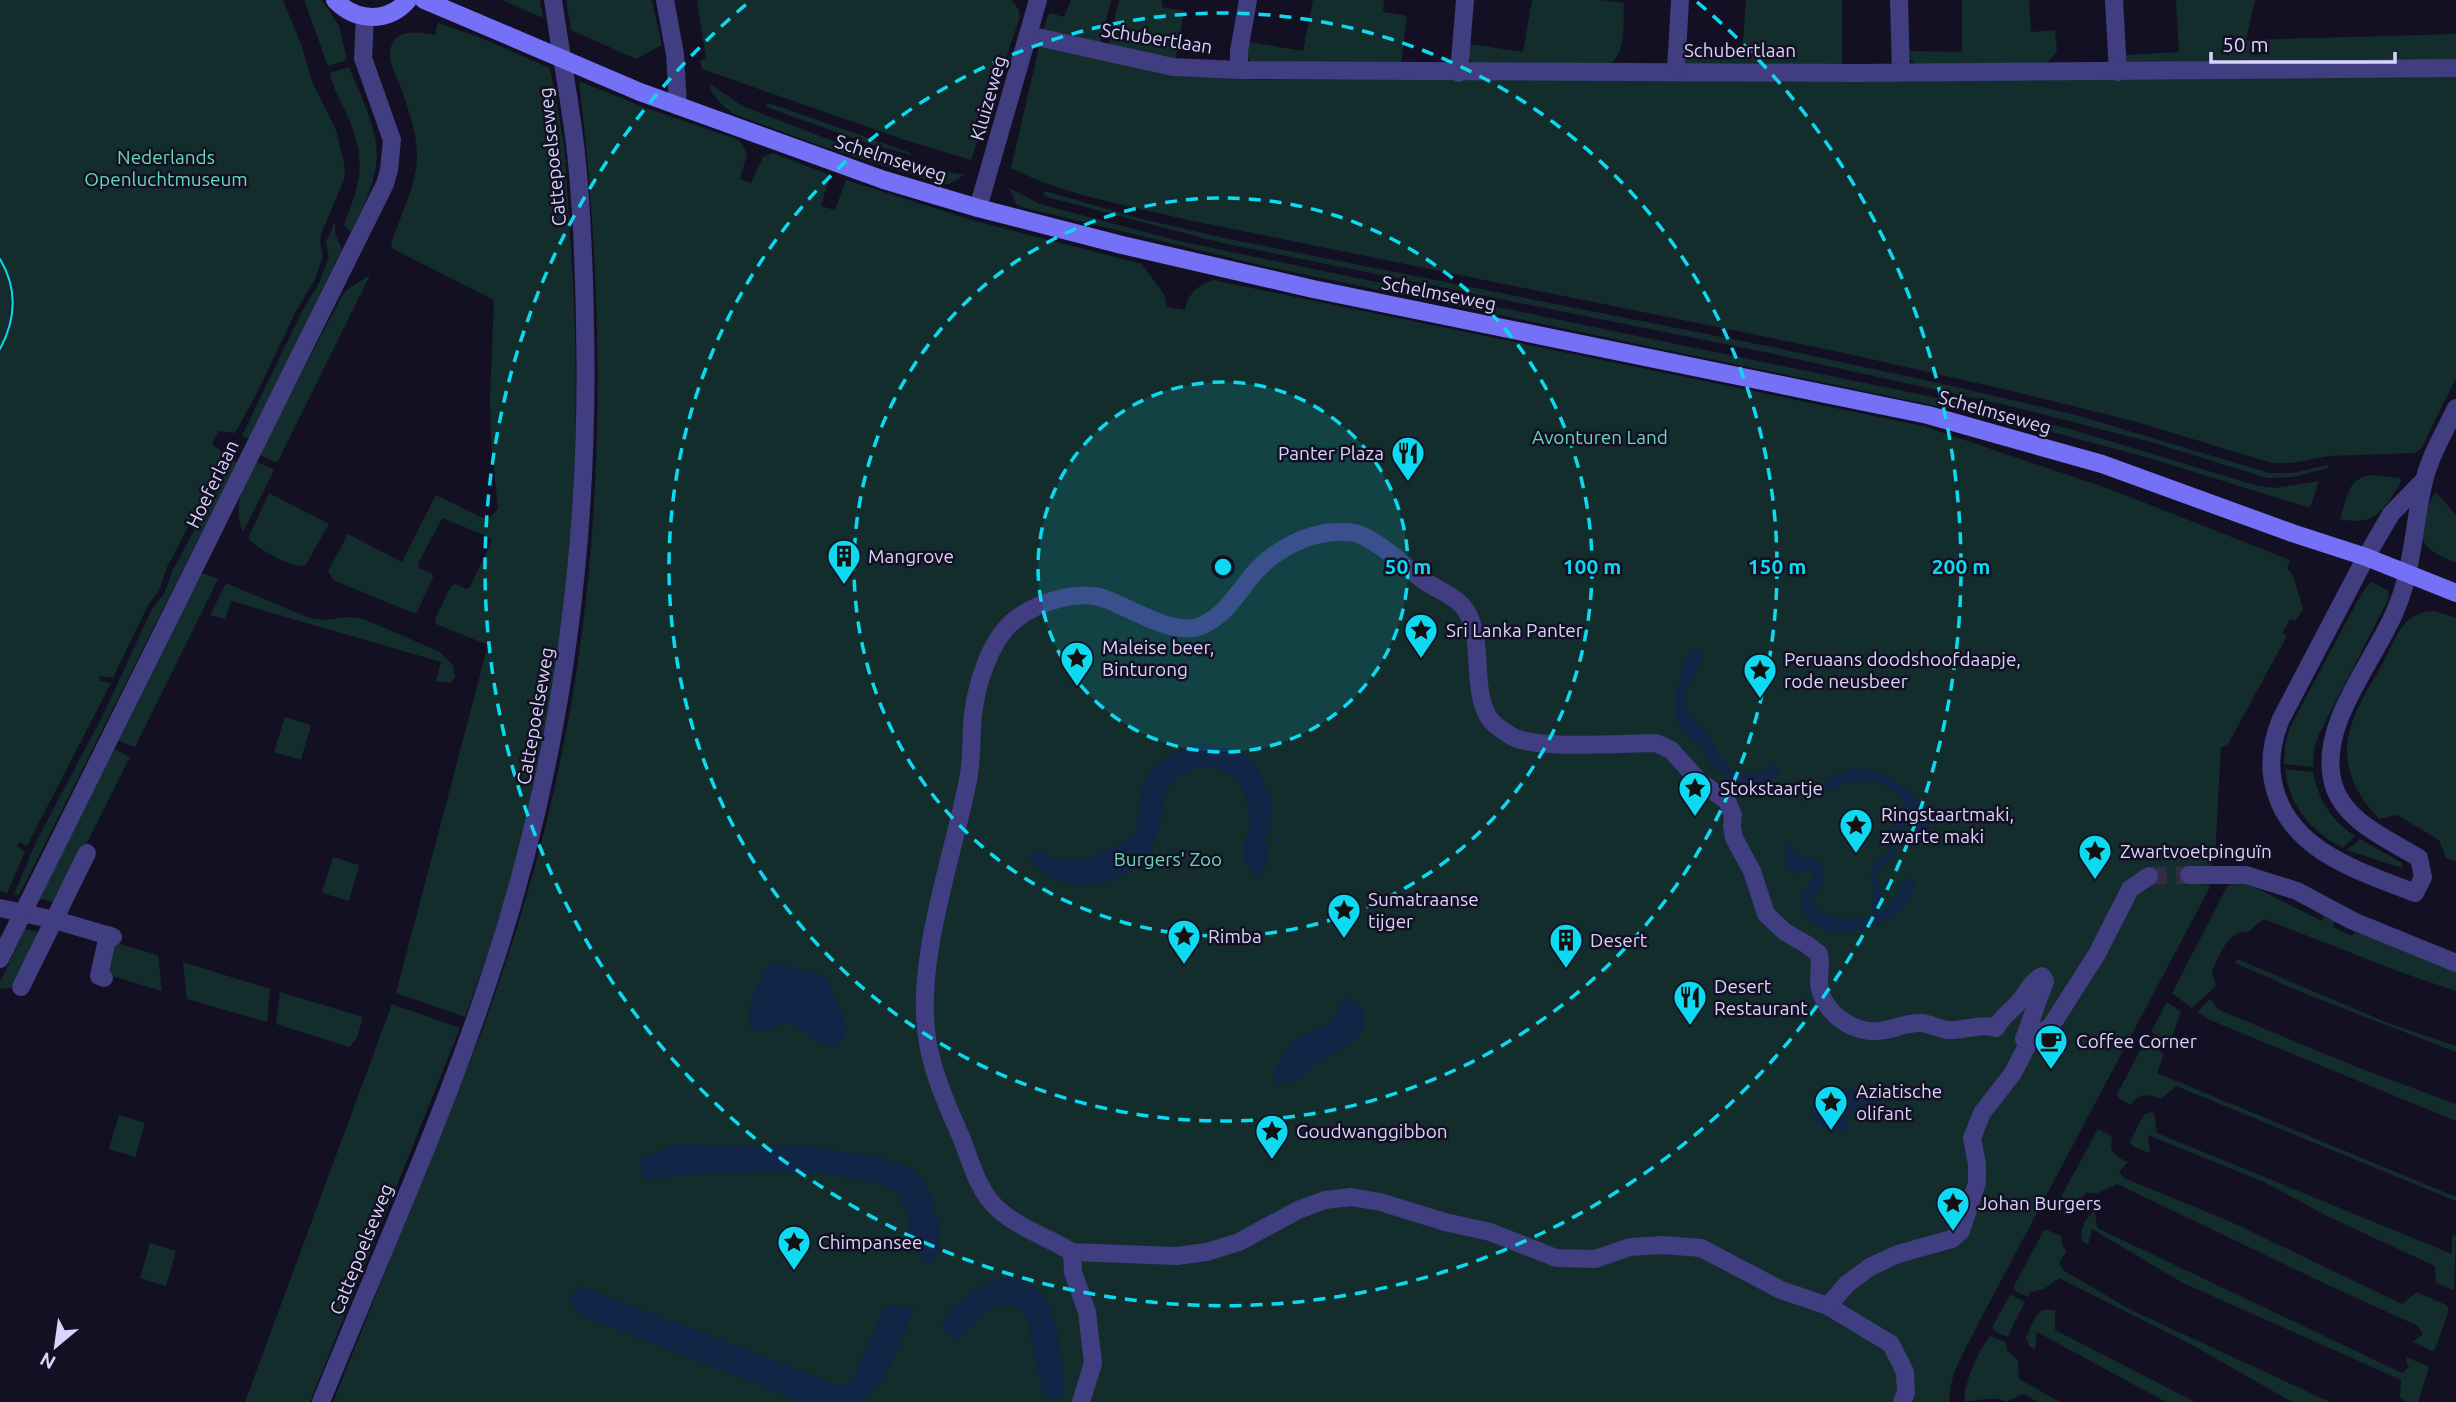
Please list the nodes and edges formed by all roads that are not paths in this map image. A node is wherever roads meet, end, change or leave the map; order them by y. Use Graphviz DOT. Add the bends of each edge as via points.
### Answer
graph roads {
  1 [pos="335,0"];
  2 [pos="408,0"];
  3 [pos="425,0"];
  4 [pos="553,0"];
  5 [pos="665,0"];
  6 [pos="1038,0"];
  7 [pos="1248,0"];
  8 [pos="1465,0"];
  9 [pos="1680,0"];
  10 [pos="1899,0"];
  11 [pos="2114,0"];
  12 [pos="365,17"];
  13 [pos="1028,34"];
  14 [pos="2456,68"];
  15 [pos="1239,70"];
  16 [pos="1676,71"];
  17 [pos="1900,72"];
  18 [pos="2118,72"];
  19 [pos="1459,73"];
  20 [pos="678,106"];
  21 [pos="978,208"];
  22 [pos="2456,408"];
  23 [pos="2424,480"];
  24 [pos="2366,557"];
  25 [pos="2408,573"];
  26 [pos="2456,593"];
  27 [pos="87,853"];
  28 [pos="2189,875"];
  29 [pos="2149,876"];
  30 [pos="0,908"];
  31 [pos="22,913"];
  32 [pos="55,920"];
  33 [pos="0,958"];
  34 [pos="2456,962"];
  35 [pos="104,978"];
  36 [pos="21,988"];
  37 [pos="2029,1042"];
  38 [pos="1072,1252"];
  39 [pos="1828,1306"];
  40 [pos="321,1402"];
  41 [pos="1081,1402"];
  42 [pos="1902,1402"];
  1 -- 12 [label="main road" via="347,11"];
  2 -- 12 [label="main road" via="387,15"];
  3 -- 20 [label="main road, Schelmseweg, bridge"];
  4 -- 40 [label="street, Cattepoelseweg" via="575,144 587,391 581,538 561,698 544,788 491,975"];
  5 -- 20 [label="street"];
  6 -- 13 [label="street, Kluizeweg"];
  7 -- 15 [label="street"];
  8 -- 19 [label="street"];
  9 -- 16 [label="street"];
  10 -- 17 [label="street"];
  11 -- 18 [label="street"];
  12 -- 31 [label="street, Hoeferlaan" via="363,58 392,140 385,184"];
  13 -- 15 [label="street, Schubertlaan" via="1173,66"];
  13 -- 21 [label="street, Kluizeweg"];
  14 -- 18 [label="street, Schubertlaan"];
  15 -- 19 [label="street, Schubertlaan"];
  16 -- 17 [label="street, Schubertlaan"];
  16 -- 19 [label="street, Schubertlaan"];
  17 -- 18 [label="street, Schubertlaan"];
  20 -- 21 [label="main road, Schelmseweg" via="884,180"];
  21 -- 24 [label="main road, Schelmseweg" via="1216,268 1928,415 2102,464"];
  22 -- 23 [label="street"];
  23 -- 24 [label="street" via="2391,514"];
  23 -- 25 [label="street"];
  24 -- 25 [label="main road, Schelmseweg"];
  24 -- 25 [label="street" via="2281,719 2271,762 2273,783 2282,810 2302,837 2351,866 2416,893 2423,877 2419,858 2363,824 2342,805 2329,761 2340,717 2394,615"];
  25 -- 26 [label="main road, Schelmseweg"];
  27 -- 32 [label="street"];
  28 -- 34 [label="street" via="2246,875 2297,891 2353,921"];
  29 -- 37 [label="street" via="2130,889 2097,954 2050,1026"];
  30 -- 31 [label="street"];
  31 -- 32 [label="street"];
  31 -- 33 [label="street, Hoeferlaan"];
  32 -- 35 [label="street" via="111,936 99,976"];
  32 -- 36 [label="street"];
  37 -- 38 [label="street" via="2024,1039 2045,981 2042,976 2001,1017 1996,1028 1983,1024 1950,1030 1923,1023 1870,1031 1841,1020 1823,995 1819,954 1766,914 1752,871 1734,838 1727,801 1699,781 1671,750 1656,743 1538,744 1513,737 1491,721 1485,707 1472,626 1455,598 1368,539 1353,532 1330,532 1270,557 1225,609 1202,626 1184,629 1100,597 1077,596 1032,609 1014,620 984,670 973,714 968,777 928,970 928,1044 940,1088 990,1200 1023,1228"];
  37 -- 39 [label="street" via="2013,1073 1982,1113 1972,1138 1977,1183 1961,1231 1952,1239 1870,1267"];
  38 -- 39 [label="street" via="1176,1256 1207,1252 1239,1242 1311,1205 1350,1197 1490,1232 1556,1258 1595,1259 1652,1245 1701,1248 1781,1290"];
  38 -- 41 [label="street" via="1073,1272 1087,1312 1093,1363"];
  39 -- 42 [label="street" via="1891,1344 1905,1371"];
}
